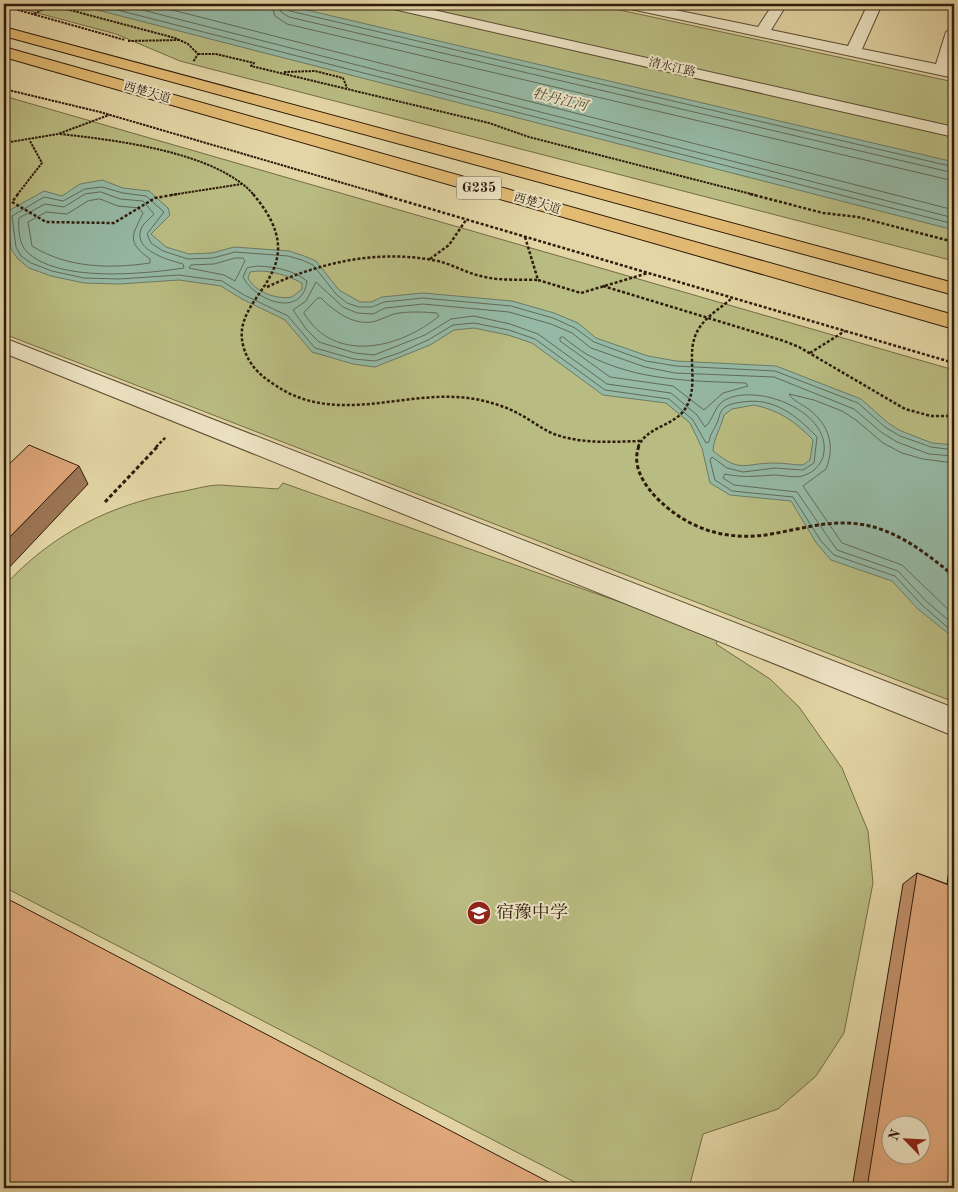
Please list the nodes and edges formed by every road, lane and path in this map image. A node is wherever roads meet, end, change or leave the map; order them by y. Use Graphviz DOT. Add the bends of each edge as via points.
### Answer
graph roads {
  1 [pos="389,4"];
  2 [pos="626,4"];
  3 [pos="780,4"];
  4 [pos="876,4"];
  5 [pos="678,9"];
  6 [pos="33,14"];
  7 [pos="4,31"];
  8 [pos="954,32"];
  9 [pos="762,33"];
  10 [pos="181,40"];
  11 [pos="128,41"];
  12 [pos="4,52"];
  13 [pos="853,52"];
  14 [pos="198,54"];
  15 [pos="191,65"];
  16 [pos="278,72"];
  17 [pos="948,72"];
  18 [pos="4,89"];
  19 [pos="348,89"];
  20 [pos="110,115"];
  21 [pos="954,132"];
  22 [pos="60,134"];
  23 [pos="30,140"];
  24 [pos="4,143"];
  25 [pos="242,184"];
  26 [pos="466,220"];
  27 [pos="525,237"];
  28 [pos="954,242"];
  29 [pos="430,260"];
  30 [pos="648,273"];
  31 [pos="538,280"];
  32 [pos="603,286"];
  33 [pos="267,287"];
  34 [pos="954,289"];
  35 [pos="732,298"];
  36 [pos="709,318"];
  37 [pos="954,322"];
  38 [pos="845,331"];
  39 [pos="4,345"];
  40 [pos="810,353"];
  41 [pos="954,363"];
  42 [pos="954,416"];
  43 [pos="185,417"];
  44 [pos="640,441"];
  45 [pos="105,502"];
  46 [pos="954,576"];
  47 [pos="954,722"];
  1 -- 21 [label="street, 清水江路"];
  2 -- 5 [label="street"];
  3 -- 9 [label="street"];
  4 -- 13 [label="street"];
  5 -- 9 [label="street"];
  6 -- 10 [label="path" via="51,5"];
  7 -- 34 [label="highway, 西楚大道 / G235"];
  8 -- 17 [label="street"];
  9 -- 13 [label="street"];
  10 -- 11 [label="path"];
  10 -- 14 [label="path"];
  12 -- 37 [label="highway, 西楚大道 / G235"];
  13 -- 17 [label="street"];
  14 -- 15 [label="path"];
  14 -- 16 [label="path" via="216,54"];
  16 -- 19 [label="path"];
  16 -- 19 [label="path" via="315,71 343,78"];
  18 -- 20 [label="path"];
  19 -- 28 [label="path" via="489,123 529,137 823,214 858,217"];
  20 -- 22 [label="path"];
  20 -- 26 [label="path"];
  22 -- 23 [label="path"];
  22 -- 25 [label="path" via="163,150 207,166"];
  23 -- 24 [label="path"];
  23 -- 25 [label="path" via="42,163 12,202 46,222 114,223 155,198"];
  25 -- 33 [label="path" via="253,192 273,218 278,250 276,266"];
  26 -- 27 [label="path"];
  26 -- 29 [label="path" via="449,244"];
  27 -- 30 [label="path"];
  27 -- 31 [label="path"];
  29 -- 31 [label="path" via="488,277"];
  29 -- 33 [label="path" via="381,255 328,263 310,267"];
  30 -- 32 [label="path"];
  30 -- 35 [label="path"];
  31 -- 32 [label="path" via="581,293"];
  32 -- 36 [label="path"];
  33 -- 44 [label="path" via="252,305 242,329 241,343 246,357 258,372 294,396 318,402 368,406 438,395 464,397 513,411 566,438"];
  35 -- 36 [label="path"];
  35 -- 38 [label="path"];
  36 -- 40 [label="path" via="784,340"];
  36 -- 44 [label="path" via="696,333 692,351 695,386 685,409"];
  38 -- 40 [label="path"];
  38 -- 41 [label="path"];
  39 -- 43 [label="street"];
  40 -- 42 [label="path" via="905,409 918,414"];
  43 -- 45 [label="path"];
  43 -- 47 [label="street"];
  44 -- 46 [label="path" via="638,468 647,486 678,518 696,528 740,537 842,523 885,530 911,542"];
}
